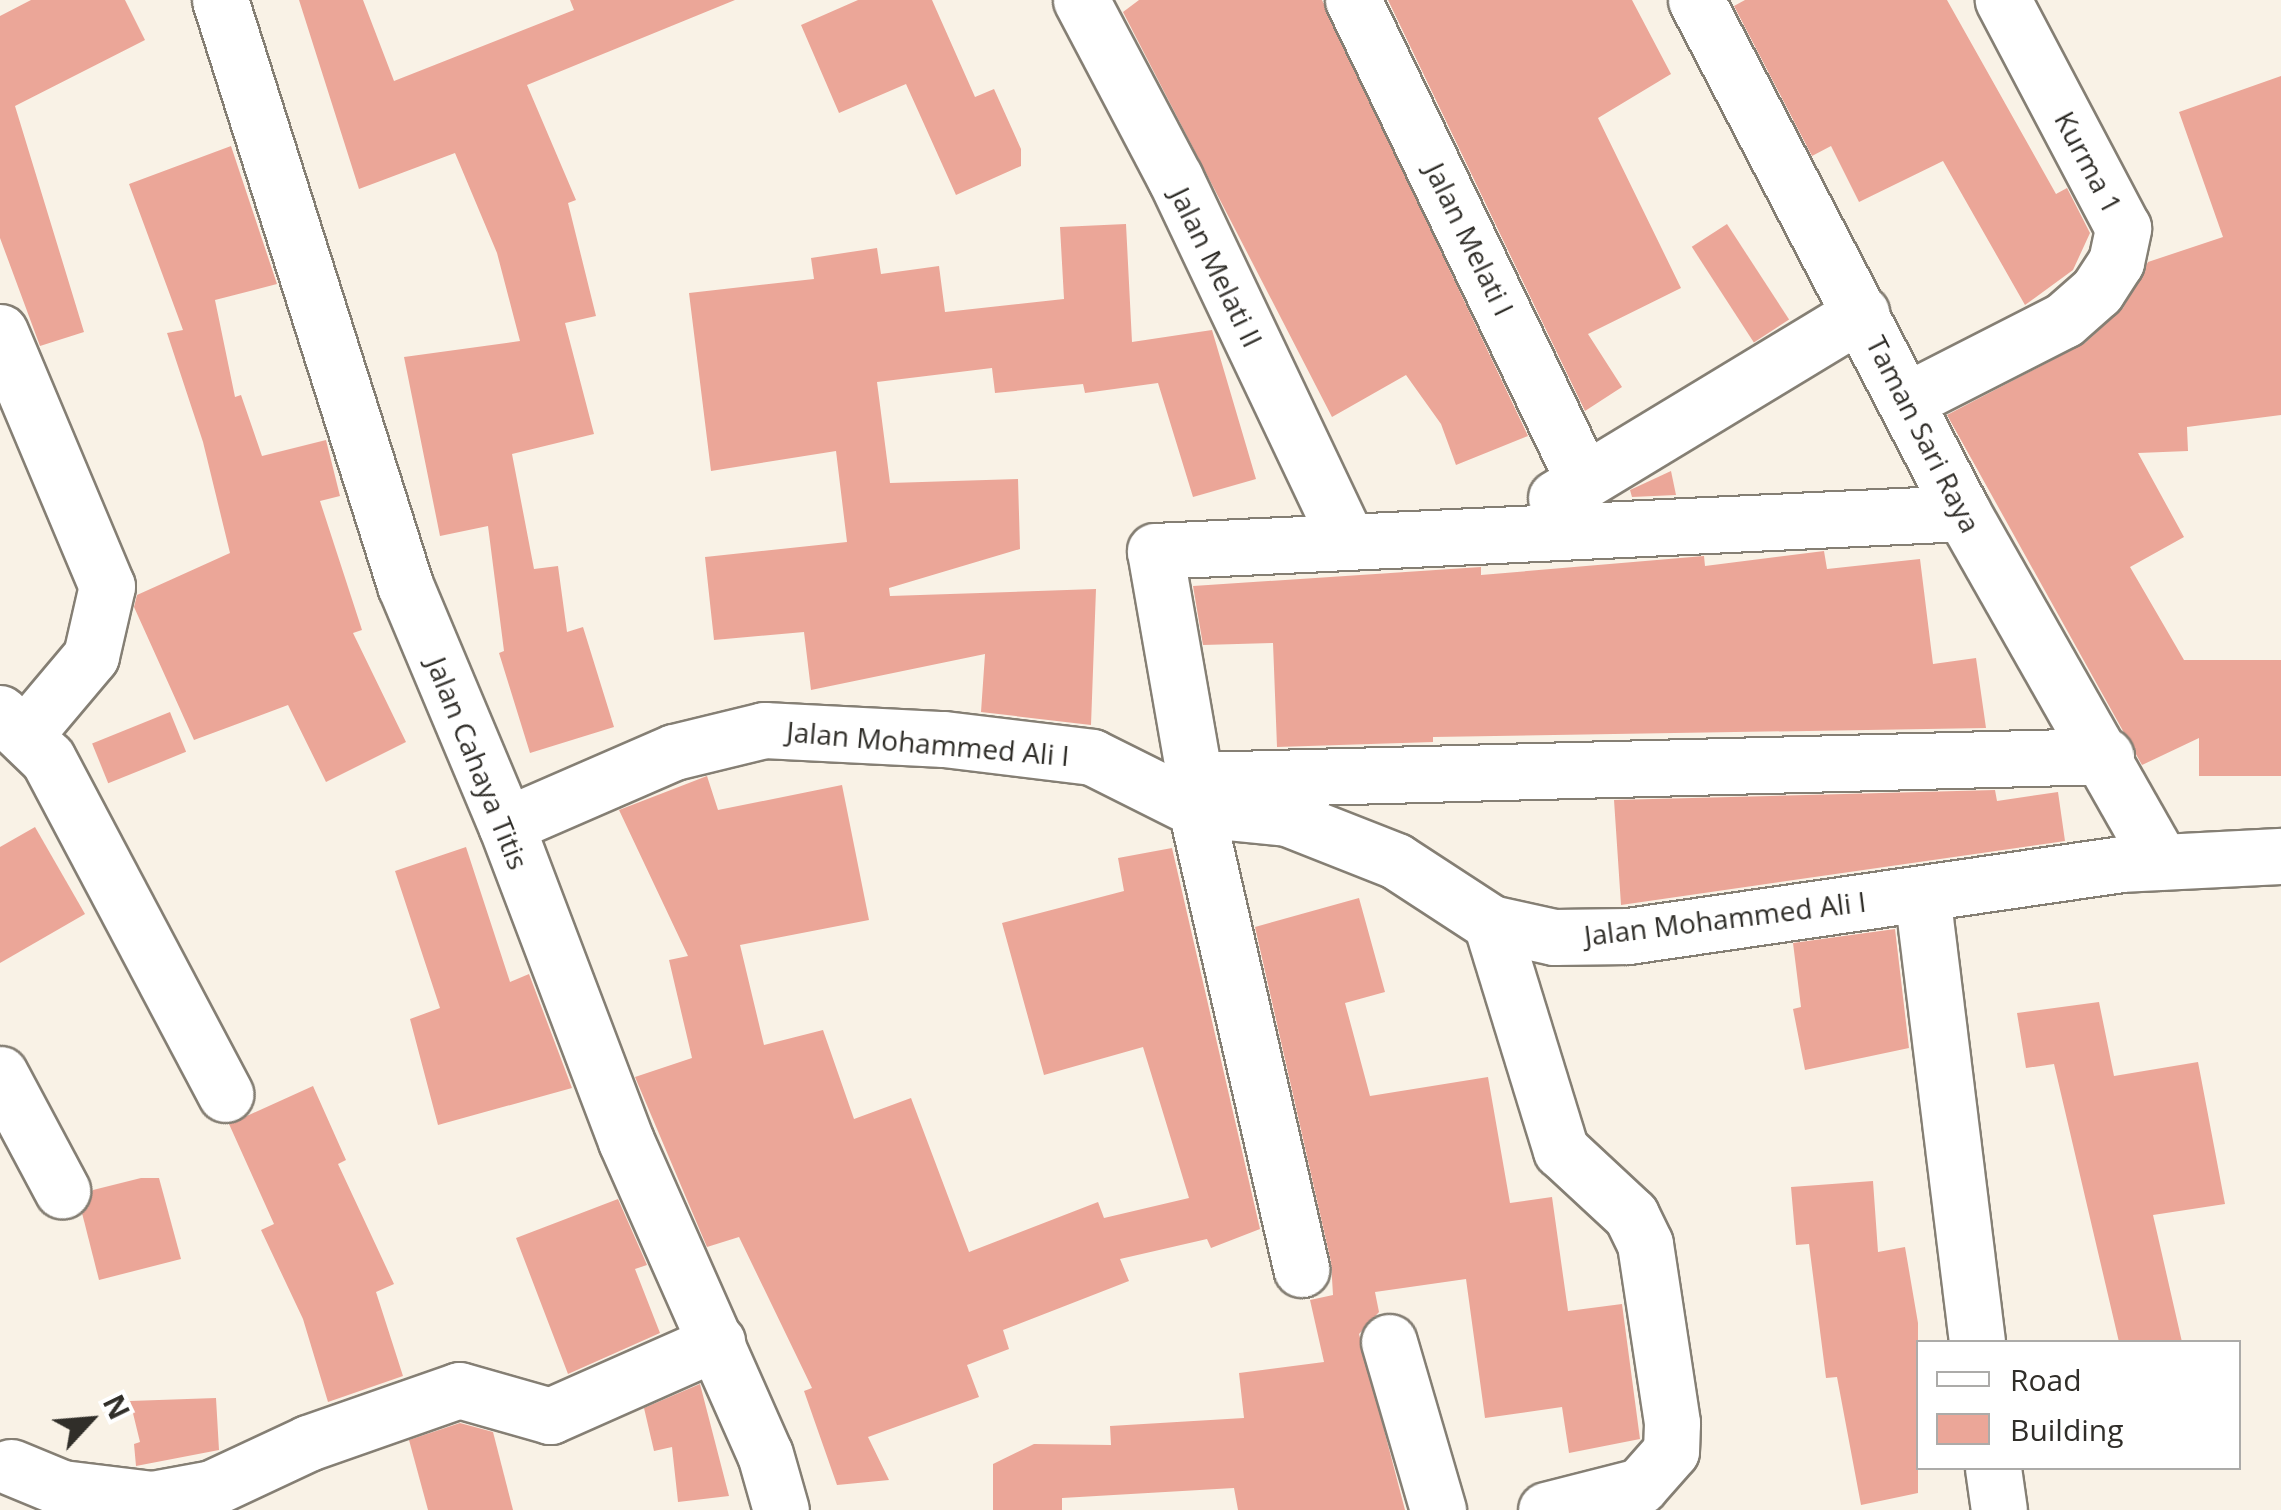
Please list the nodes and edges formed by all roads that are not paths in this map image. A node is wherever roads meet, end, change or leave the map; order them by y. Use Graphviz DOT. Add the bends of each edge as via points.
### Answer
graph roads {
  1 [pos="220,0"];
  2 [pos="1081,0"];
  3 [pos="1353,0"];
  4 [pos="1696,0"];
  5 [pos="2003,0"];
  6 [pos="1861,313"];
  7 [pos="0,332"];
  8 [pos="1908,400"];
  9 [pos="1583,479"];
  10 [pos="1962,513"];
  11 [pos="1346,538"];
  12 [pos="1494,538"];
  13 [pos="13,723"];
  14 [pos="2106,756"];
  15 [pos="1180,792"];
  16 [pos="506,826"];
  17 [pos="2281,856"];
  18 [pos="2161,862"];
  19 [pos="1922,894"];
  20 [pos="1491,923"];
  21 [pos="0,1074"];
  22 [pos="225,1094"];
  23 [pos="62,1190"];
  24 [pos="1301,1270"];
  25 [pos="1978,1340"];
  26 [pos="717,1342"];
  27 [pos="1389,1342"];
  28 [pos="11,1467"];
  29 [pos="1993,1470"];
  30 [pos="781,1510"];
  31 [pos="1438,1510"];
  32 [pos="1546,1510"];
  33 [pos="1999,1510"];
  1 -- 16 [label="street, Jalan Cahaya Titis" via="405,585"];
  2 -- 11 [label="street, Jalan Melati II" via="1175,178"];
  3 -- 9 [label="street, Jalan Melati I"];
  4 -- 6 [label="street, Taman Sari Raya"];
  5 -- 8 [label="street, Kurma 1" via="2123,228 2116,262 2097,291 2064,320"];
  6 -- 8 [label="street, Taman Sari Raya"];
  6 -- 9 [label="street"];
  7 -- 13 [label="street" via="107,586 92,656"];
  8 -- 10 [label="street, Taman Sari Raya"];
  9 -- 12 [label="street"];
  10 -- 12 [label="street"];
  10 -- 14 [label="street, Taman Sari Raya"];
  11 -- 12 [label="street"];
  11 -- 15 [label="street" via="1155,551"];
  13 -- 22 [label="street" via="48,759"];
  14 -- 15 [label="street"];
  14 -- 18 [label="street, Taman Sari Raya"];
  15 -- 16 [label="street, Jalan Mohammed Ali I" via="1092,758 944,739 764,730 674,752"];
  15 -- 20 [label="street, Jalan Mohammed Ali I" via="1305,826 1396,861"];
  15 -- 24 [label="street"];
  16 -- 26 [label="street, Jalan Cahaya Titis" via="626,1141"];
  17 -- 18 [label="street, Jalan Mohammed Ali I"];
  18 -- 19 [label="street, Jalan Mohammed Ali I"];
  19 -- 20 [label="street, Jalan Mohammed Ali I" via="1628,936 1554,937"];
  19 -- 25 [label="street"];
  20 -- 32 [label="street" via="1562,1150 1631,1214 1645,1244 1672,1423 1671,1451 1640,1486"];
  21 -- 23 [label="street"];
  26 -- 28 [label="street" via="550,1416 459,1390 426,1397 212,1488 152,1499 62,1488"];
  26 -- 30 [label="street, Jalan Cahaya Titis"];
  27 -- 31 [label="street"];
  29 -- 33 [label="street"];
}
